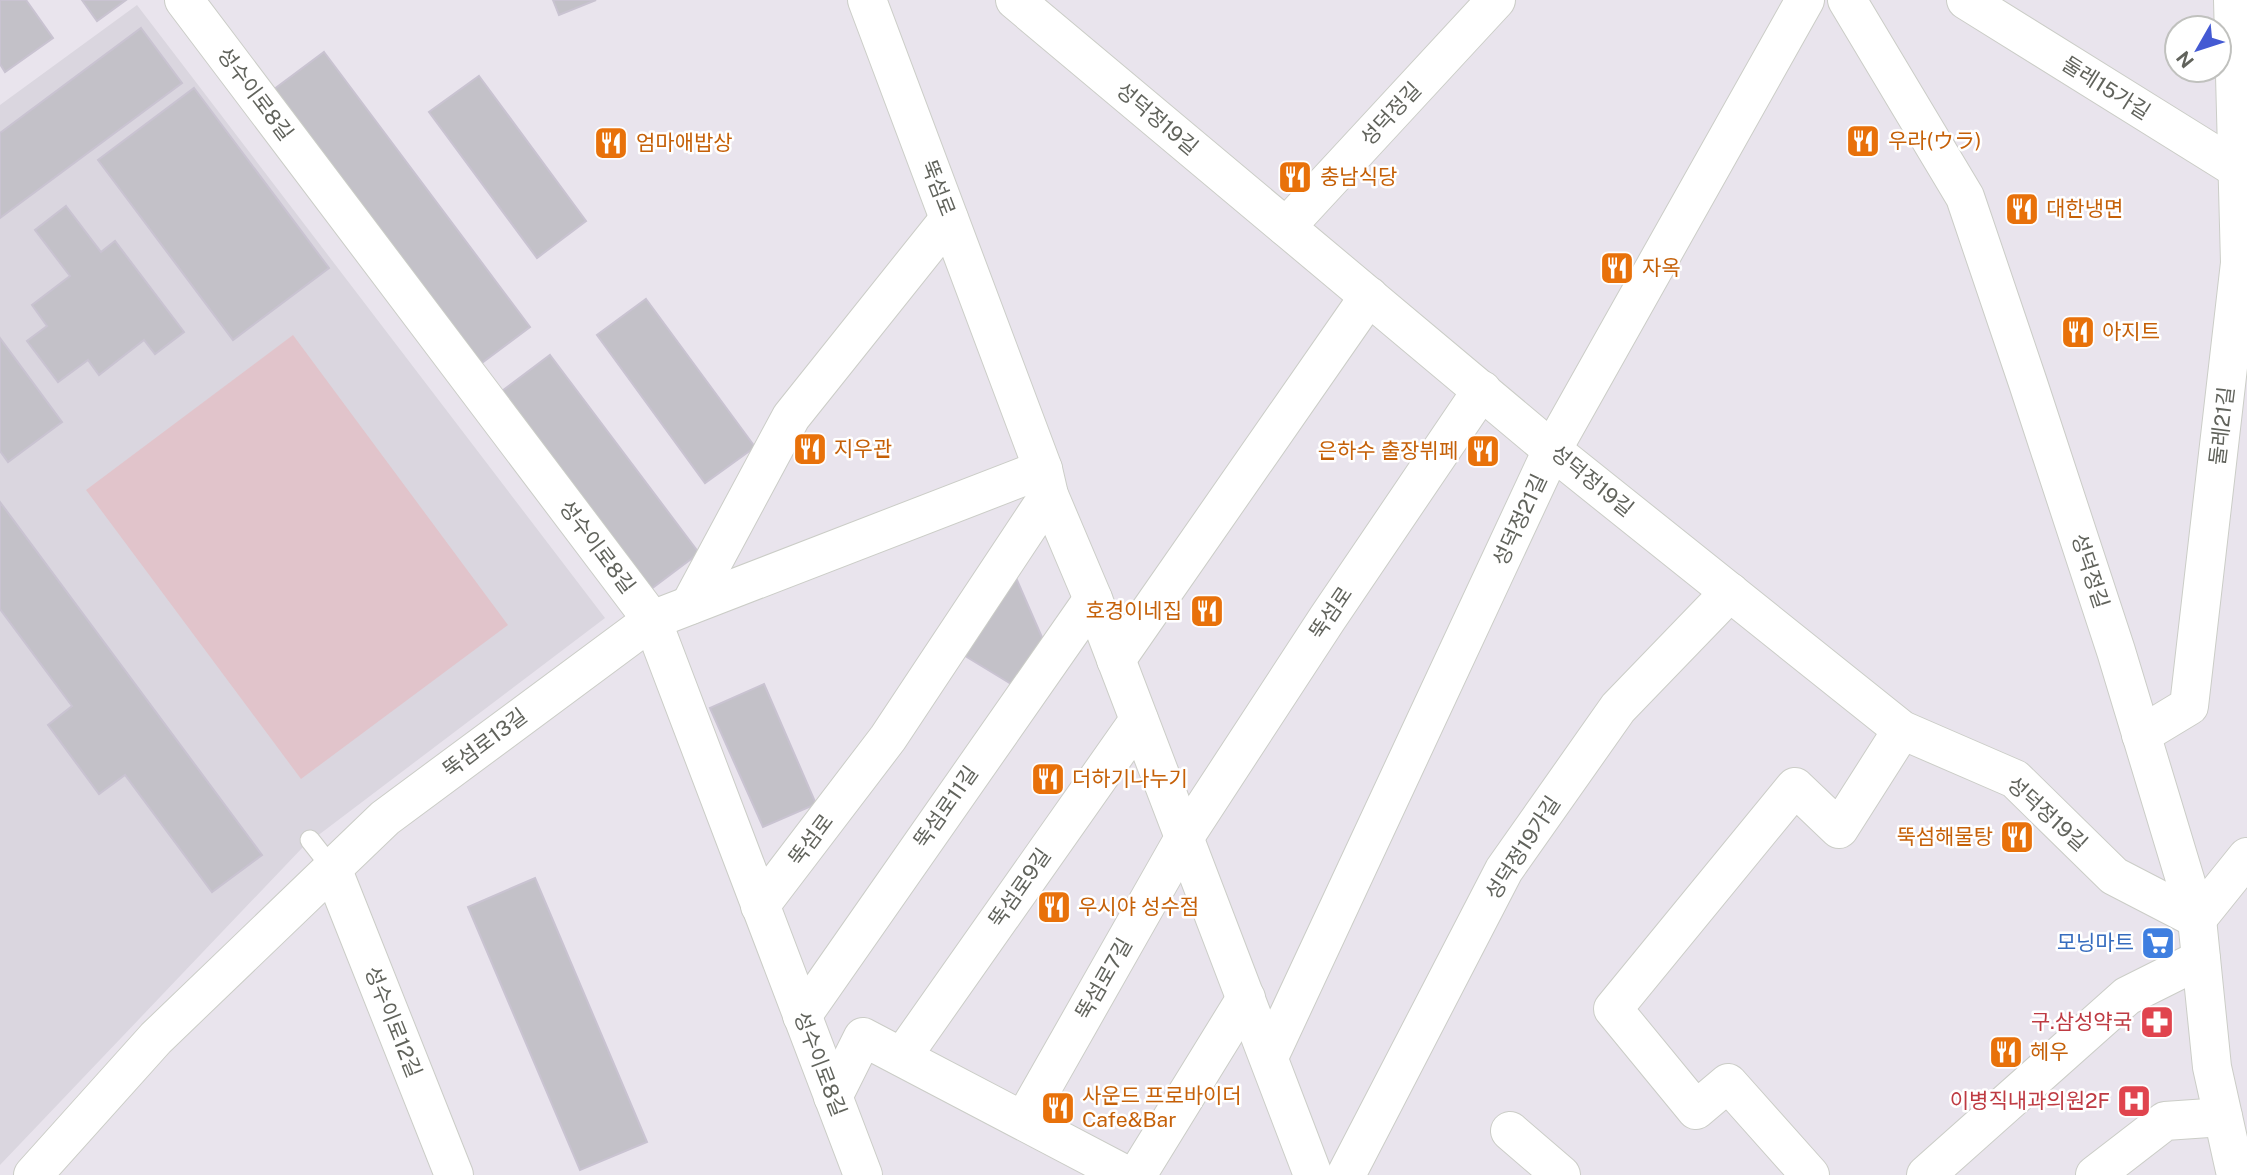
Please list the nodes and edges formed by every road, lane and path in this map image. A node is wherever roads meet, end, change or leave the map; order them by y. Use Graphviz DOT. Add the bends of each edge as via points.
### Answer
graph roads {
  1 [pos="184,0"];
  2 [pos="867,0"];
  3 [pos="1015,0"];
  4 [pos="1496,0"];
  5 [pos="1805,0"];
  6 [pos="1847,0"];
  7 [pos="1966,0"];
  8 [pos="2235,2"];
  9 [pos="2242,173"];
  10 [pos="949,219"];
  11 [pos="1286,227"];
  12 [pos="2243,240"];
  13 [pos="1370,296"];
  14 [pos="1482,390"];
  15 [pos="1552,450"];
  16 [pos="1046,482"];
  17 [pos="1730,592"];
  18 [pos="1093,599"];
  19 [pos="690,605"];
  20 [pos="652,620"];
  21 [pos="1116,660"];
  22 [pos="1139,720"];
  23 [pos="1902,730"];
  24 [pos="2141,735"];
  25 [pos="1184,838"];
  26 [pos="321,854"];
  27 [pos="2247,857"];
  28 [pos="760,906"];
  29 [pos="2197,919"];
  30 [pos="2201,959"];
  31 [pos="1246,998"];
  32 [pos="802,1016"];
  33 [pos="902,1057"];
  34 [pos="1269,1058"];
  35 [pos="833,1097"];
  36 [pos="2223,1117"];
  37 [pos="1024,1120"];
  38 [pos="1510,1131"];
  39 [pos="33,1175"];
  40 [pos="454,1175"];
  41 [pos="863,1175"];
  42 [pos="1126,1175"];
  43 [pos="1137,1175"];
  44 [pos="1314,1175"];
  45 [pos="1346,1175"];
  46 [pos="1561,1175"];
  47 [pos="1810,1175"];
  48 [pos="1926,1175"];
  49 [pos="2095,1175"];
  50 [pos="2236,1175"];
  1 -- 20 [label="street, 성수이로8길"];
  2 -- 10 [label="street, 뚝섬로"];
  3 -- 11 [label="street, 성덕정19길"];
  4 -- 11 [label="street, 성덕정길"];
  5 -- 15 [label="street, 성덕정21길"];
  6 -- 24 [label="street, 성덕정길" via="1965,197"];
  7 -- 9 [label="street, 둘레15가길"];
  8 -- 9 [label="street, 둘레21길"];
  9 -- 12 [label="street, 둘레21길"];
  10 -- 16 [label="street, 뚝섬로"];
  10 -- 19 [label="street" via="791,417"];
  11 -- 13 [label="street, 성덕정19길"];
  12 -- 24 [label="street, 둘레21길" via="2189,705"];
  13 -- 14 [label="street, 성덕정19길"];
  13 -- 21 [label="street"];
  14 -- 15 [label="street, 성덕정19길"];
  14 -- 25 [label="street, 뚝섬로"];
  15 -- 17 [label="street, 성덕정19길"];
  15 -- 34 [label="street, 성덕정21길"];
  16 -- 18 [label="street, 뚝섬로"];
  16 -- 19 [label="street, 뚝섬로13길"];
  16 -- 28 [label="street, 뚝섬로" via="888,738"];
  17 -- 23 [label="street, 성덕정19길"];
  17 -- 45 [label="street, 성덕정19가길" via="1618,708 1504,870"];
  18 -- 21 [label="street, 뚝섬로"];
  18 -- 32 [label="street, 뚝섬로11길"];
  19 -- 20 [label="street, 뚝섬로13길"];
  20 -- 26 [label="street, 뚝섬로13길" via="386,818"];
  20 -- 28 [label="street, 성수이로8길"];
  21 -- 22 [label="street, 뚝섬로"];
  22 -- 25 [label="street, 뚝섬로"];
  22 -- 33 [label="street, 뚝섬로9길"];
  23 -- 29 [label="street, 성덕정19길" via="2015,779 2114,876"];
  23 -- 47 [label="street" via="1839,829 1795,787 1612,1009 1696,1110 1728,1083"];
  24 -- 29 [label="street, 성덕정길"];
  25 -- 31 [label="street, 뚝섬로"];
  25 -- 37 [label="street, 뚝섬로7길"];
  26 -- 39 [label="street, 뚝섬로13길"];
  26 -- 40 [label="street, 성수이로12길"];
  27 -- 29 [label="street"];
  28 -- 32 [label="street, 성수이로8길"];
  29 -- 30 [label="street, 성덕정길"];
  30 -- 36 [label="street, 성덕정길" via="2212,1067"];
  30 -- 48 [label="street" via="2127,996"];
  31 -- 34 [label="street, 뚝섬로"];
  31 -- 43 [label="street"];
  32 -- 35 [label="street, 성수이로8길"];
  33 -- 35 [label="street" via="863,1037"];
  33 -- 37 [label="street"];
  34 -- 44 [label="street, 뚝섬로"];
  35 -- 41 [label="street, 성수이로8길"];
  36 -- 49 [label="street" via="2165,1121"];
  36 -- 50 [label="street, 성덕정길"];
  37 -- 42 [label="street"];
  38 -- 46 [label="street"];
}
